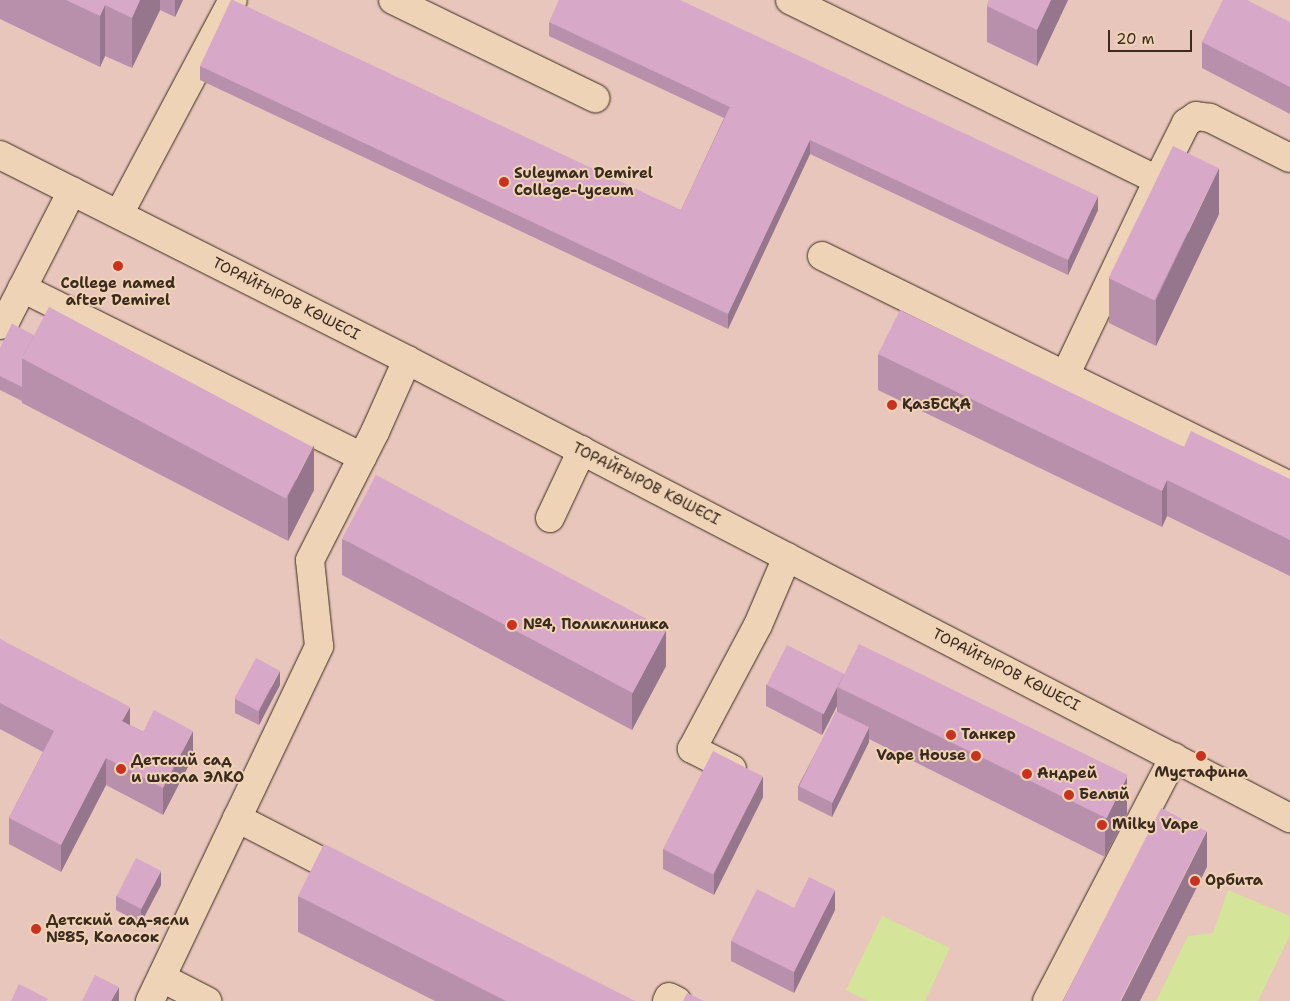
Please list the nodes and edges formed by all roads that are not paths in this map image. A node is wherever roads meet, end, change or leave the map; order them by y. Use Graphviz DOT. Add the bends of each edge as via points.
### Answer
graph roads {
  1 [pos="233,0"];
  2 [pos="393,0"];
  3 [pos="790,0"];
  4 [pos="595,98"];
  5 [pos="0,155"];
  6 [pos="1290,158"];
  7 [pos="1158,180"];
  8 [pos="72,191"];
  9 [pos="119,214"];
  10 [pos="822,256"];
  11 [pos="22,288"];
  12 [pos="0,325"];
  13 [pos="407,360"];
  14 [pos="1065,376"];
  15 [pos="582,450"];
  16 [pos="362,457"];
  17 [pos="1290,486"];
  18 [pos="550,518"];
  19 [pos="787,557"];
  20 [pos="1174,757"];
  21 [pos="732,769"];
  22 [pos="238,818"];
  23 [pos="1290,818"];
  24 [pos="377,890"];
  25 [pos="156,990"];
  26 [pos="1055,999"];
  27 [pos="207,1001"];
  28 [pos="667,1001"];
  29 [pos="678,1001"];
  1 -- 9 [label="street"];
  2 -- 4 [label="street"];
  3 -- 7 [label="street"];
  5 -- 8 [label="street, ТОРАЙҒЫРОВ КӨШЕСІ"];
  6 -- 7 [label="street" via="1210,118 1196,116 1186,123"];
  7 -- 14 [label="street"];
  8 -- 9 [label="street, ТОРАЙҒЫРОВ КӨШЕСІ"];
  8 -- 11 [label="street"];
  9 -- 13 [label="street, ТОРАЙҒЫРОВ КӨШЕСІ"];
  10 -- 14 [label="street"];
  11 -- 12 [label="street" via="6,320"];
  11 -- 16 [label="street"];
  13 -- 15 [label="street, ТОРАЙҒЫРОВ КӨШЕСІ"];
  13 -- 16 [label="street"];
  14 -- 17 [label="street"];
  15 -- 18 [label="street"];
  15 -- 19 [label="street, ТОРАЙҒЫРОВ КӨШЕСІ"];
  16 -- 22 [label="street" via="310,560 319,646"];
  19 -- 20 [label="street, ТОРАЙҒЫРОВ КӨШЕСІ"];
  19 -- 21 [label="street" via="758,625 692,749"];
  20 -- 23 [label="street, ТОРАЙҒЫРОВ КӨШЕСІ"];
  20 -- 26 [label="street"];
  22 -- 24 [label="street"];
  22 -- 25 [label="street"];
  25 -- 27 [label="street"];
  28 -- 29 [label="street" via="669,997"];
}
